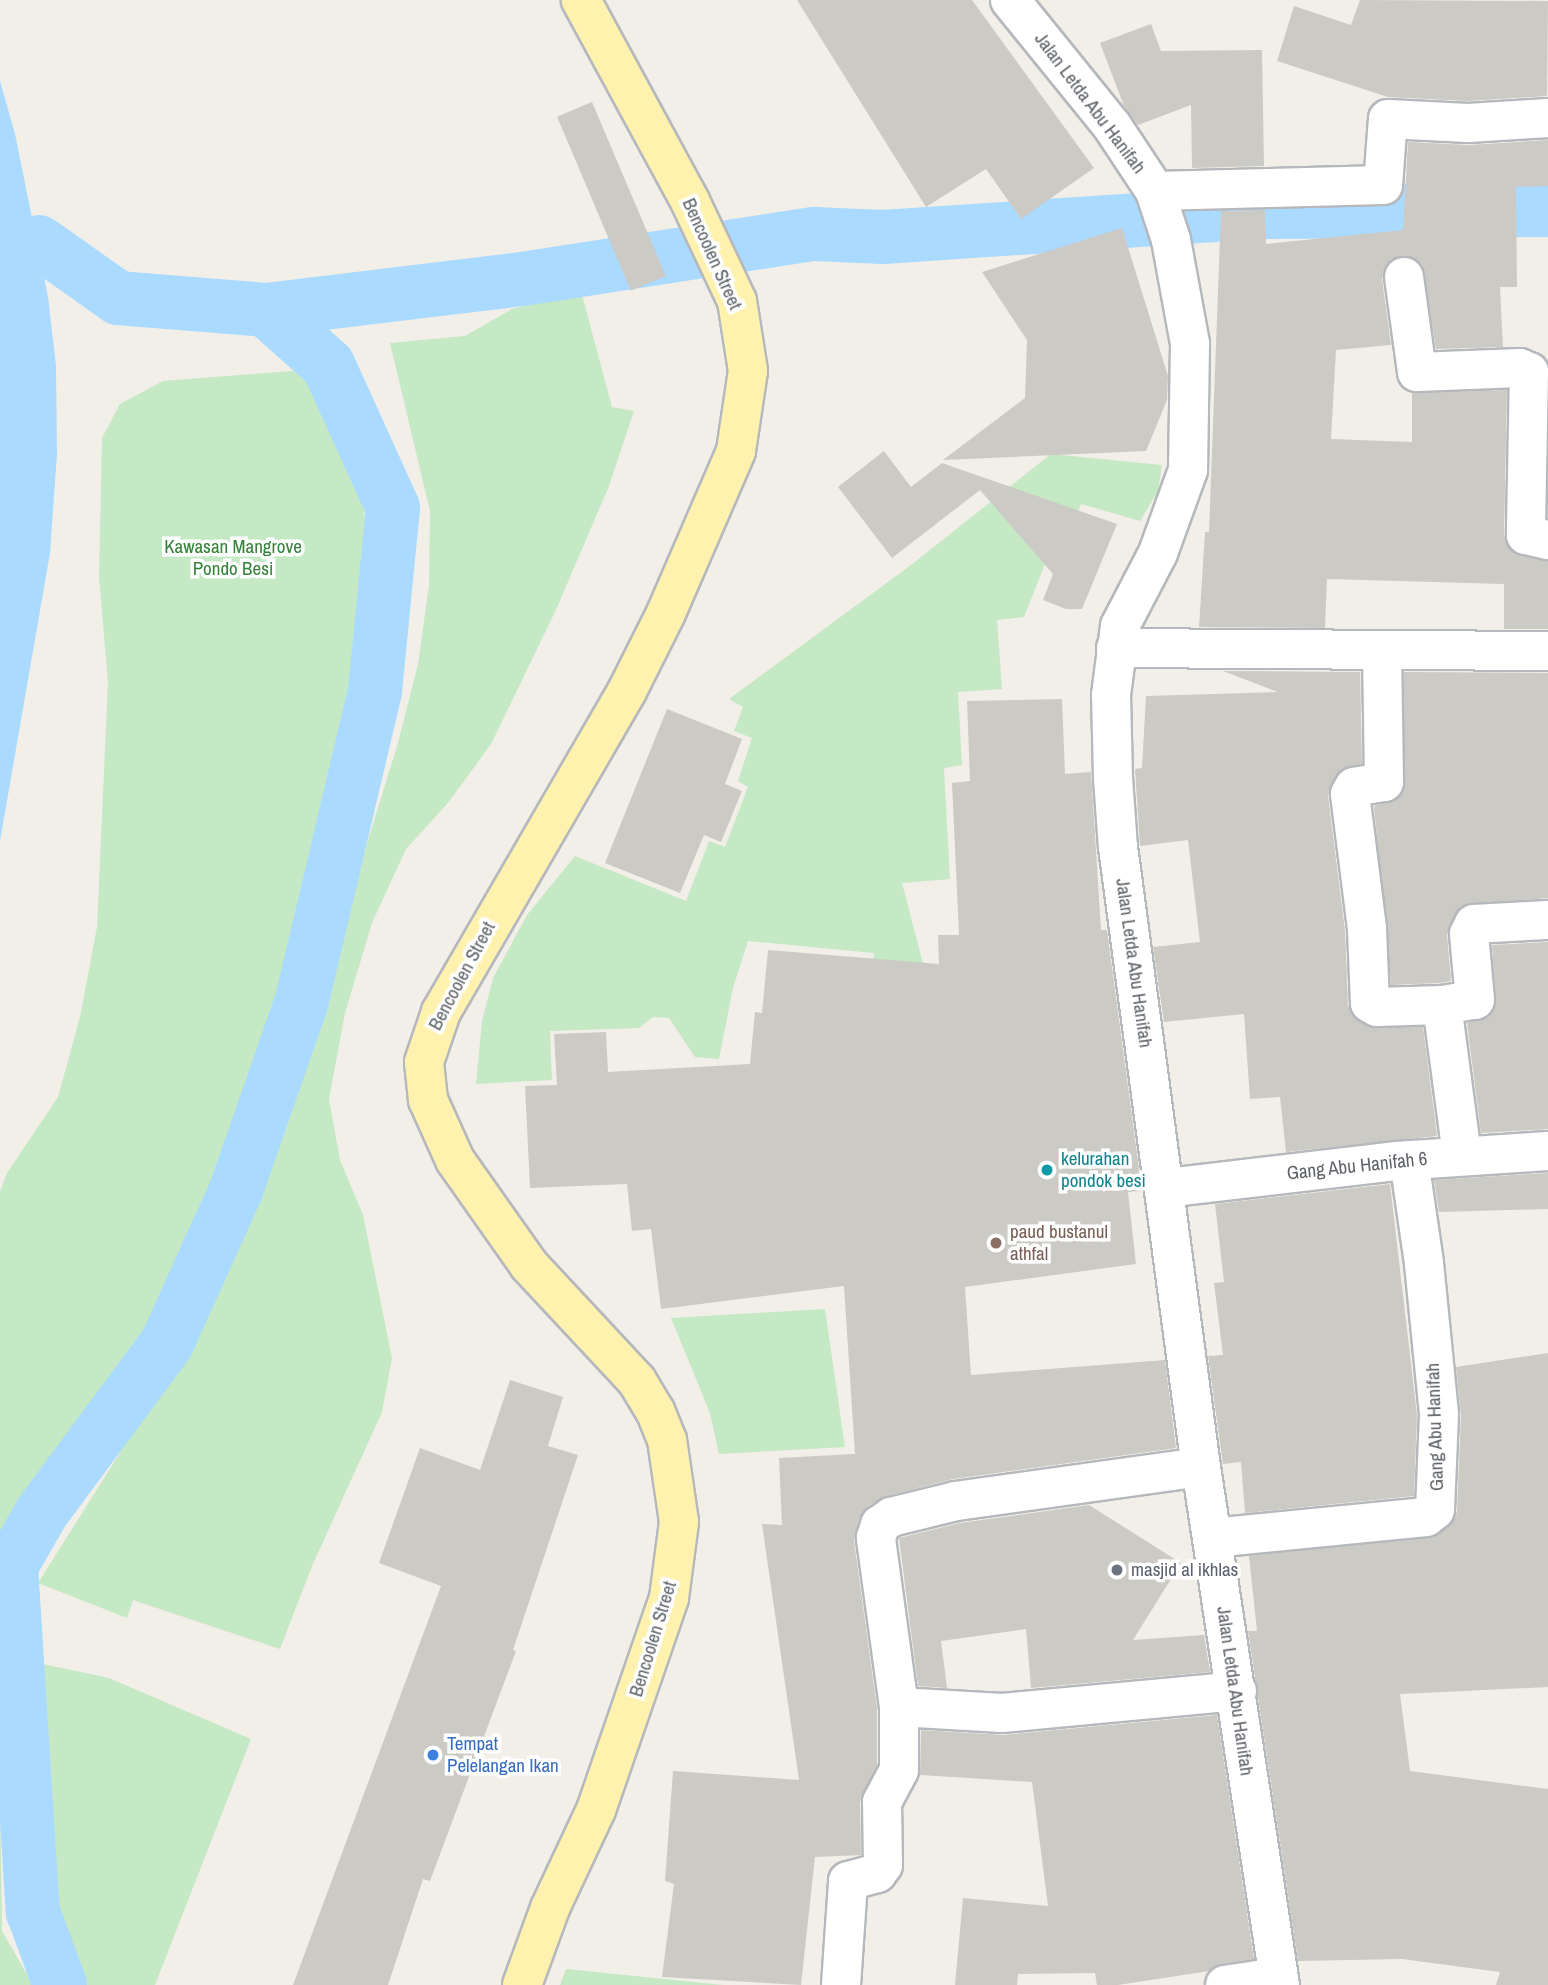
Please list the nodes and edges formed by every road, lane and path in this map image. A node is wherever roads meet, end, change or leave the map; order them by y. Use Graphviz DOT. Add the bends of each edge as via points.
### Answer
graph roads {
  1 [pos="581,0"];
  2 [pos="1010,0"];
  3 [pos="1548,118"];
  4 [pos="1158,197"];
  5 [pos="1405,277"];
  6 [pos="1548,540"];
  7 [pos="1116,648"];
  8 [pos="1548,651"];
  9 [pos="1382,652"];
  10 [pos="1548,920"];
  11 [pos="1443,1005"];
  12 [pos="1548,1151"];
  13 [pos="1462,1155"];
  14 [pos="1409,1160"];
  15 [pos="1167,1188"];
  16 [pos="1201,1467"];
  17 [pos="1212,1538"];
  18 [pos="1237,1691"];
  19 [pos="899,1707"];
  20 [pos="1279,1981"];
  21 [pos="522,1985"];
  22 [pos="841,1985"];
  23 [pos="1225,1985"];
  1 -- 21 [label="main road, Bencoolen Street" via="690,201 737,301 748,371 742,426 724,482 627,691 433,1026 424,1062 428,1100 455,1160 529,1265 637,1381 655,1411 667,1440 679,1522 665,1610 596,1810 550,1908"];
  2 -- 4 [label="street, Jalan Letda Abu Hanifah" via="1112,126"];
  3 -- 4 [label="street" via="1468,124 1388,119 1383,185"];
  4 -- 7 [label="street, Jalan Letda Abu Hanifah" via="1171,240 1189,344 1188,470 1158,552 1120,626"];
  5 -- 6 [label="street" via="1418,372 1520,368 1529,372 1526,535"];
  7 -- 9 [label="street"];
  7 -- 15 [label="street, Jalan Letda Abu Hanifah" via="1111,695 1118,847"];
  8 -- 9 [label="street"];
  9 -- 11 [label="street" via="1384,782 1354,787 1350,794 1367,929 1370,1003 1377,1007"];
  10 -- 11 [label="street" via="1474,924 1469,934 1475,1000"];
  11 -- 13 [label="street"];
  12 -- 13 [label="street, Gang Abu Hanifah 6"];
  13 -- 14 [label="street, Gang Abu Hanifah 6"];
  14 -- 15 [label="street, Gang Abu Hanifah 6"];
  14 -- 17 [label="street, Gang Abu Hanifah" via="1439,1413 1435,1510 1426,1517"];
  15 -- 16 [label="street, Jalan Letda Abu Hanifah"];
  16 -- 17 [label="street, Jalan Letda Abu Hanifah"];
  16 -- 19 [label="street" via="956,1501 891,1517 880,1525 876,1538"];
  17 -- 18 [label="street, Jalan Letda Abu Hanifah"];
  18 -- 19 [label="street" via="1002,1713"];
  18 -- 20 [label="street, Jalan Letda Abu Hanifah"];
  19 -- 22 [label="street" via="899,1770 882,1802 883,1865 877,1873 848,1881"];
  20 -- 23 [label="street"];
}
